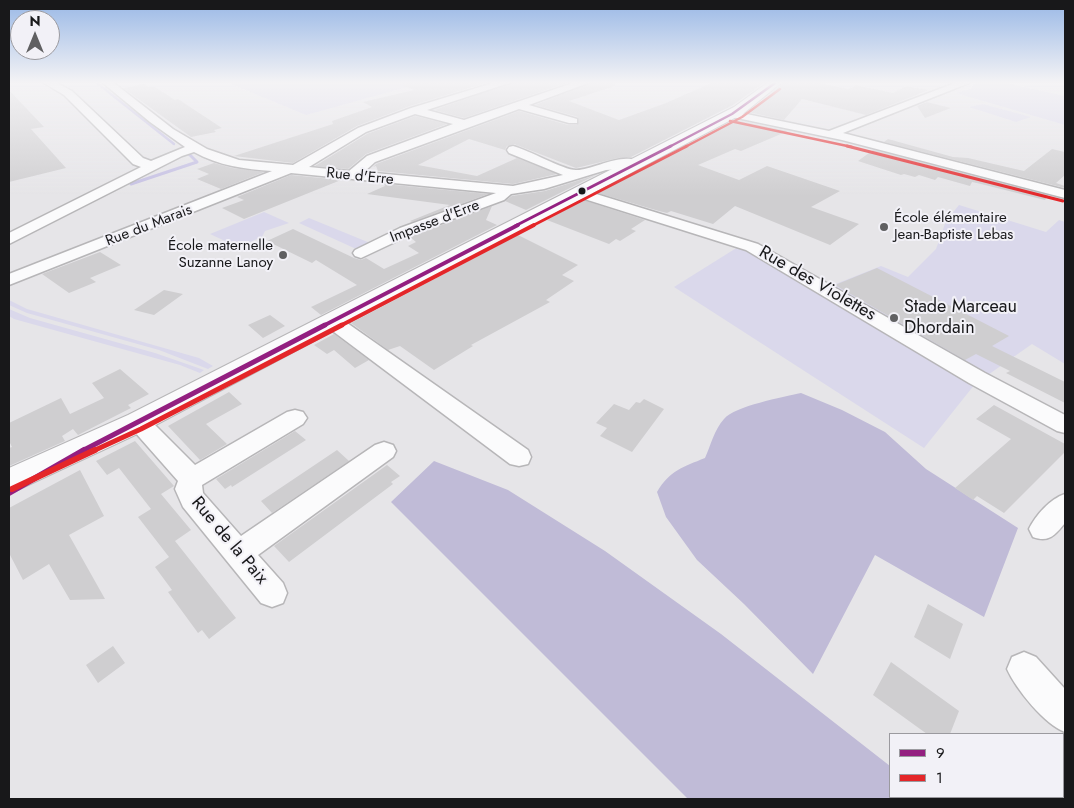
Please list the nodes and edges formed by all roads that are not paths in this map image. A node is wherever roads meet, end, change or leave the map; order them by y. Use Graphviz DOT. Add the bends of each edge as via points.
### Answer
graph roads {
  1 [pos="101,121"];
  2 [pos="158,121"];
  3 [pos="387,121"];
  4 [pos="452,121"];
  5 [pos="473,121"];
  6 [pos="719,121"];
  7 [pos="765,121"];
  8 [pos="866,121"];
  9 [pos="464,124"];
  10 [pos="831,134"];
  11 [pos="194,148"];
  12 [pos="513,150"];
  13 [pos="152,166"];
  14 [pos="291,170"];
  15 [pos="351,176"];
  16 [pos="579,184"];
  17 [pos="507,190"];
  18 [pos="1065,194"];
  19 [pos="9,239"];
  20 [pos="361,253"];
  21 [pos="9,280"];
  22 [pos="332,322"];
  23 [pos="294,418"];
  24 [pos="138,422"];
  25 [pos="1065,425"];
  26 [pos="98,442"];
  27 [pos="384,451"];
  28 [pos="519,457"];
  29 [pos="192,479"];
  30 [pos="9,482"];
  31 [pos="9,493"];
  32 [pos="1065,505"];
  33 [pos="1044,529"];
  34 [pos="238,553"];
  35 [pos="272,593"];
  36 [pos="1024,669"];
  37 [pos="1065,715"];
  1 -- 13 [label="street" via="138,161"];
  2 -- 11 [label="street, Rue d'Erre"];
  3 -- 14 [label="street, Rue du Marais" via="358,132"];
  4 -- 9 [label="street"];
  5 -- 9 [label="street"];
  6 -- 16 [label="main road" via="634,164"];
  7 -- 10 [label="street"];
  8 -- 10 [label="street"];
  9 -- 15 [label="street" via="371,159"];
  10 -- 18 [label="street"];
  11 -- 13 [label="street"];
  11 -- 14 [label="street, Rue d'Erre" via="231,162"];
  12 -- 16 [label="street, Rue des Violettes"];
  13 -- 19 [label="street"];
  14 -- 15 [label="street, Rue d'Erre"];
  14 -- 21 [label="street, Rue du Marais"];
  15 -- 17 [label="street, Rue d'Erre"];
  16 -- 17 [label="street, Rue d'Erre"];
  16 -- 22 [label="main road"];
  16 -- 25 [label="street, Rue des Violettes" via="744,244"];
  17 -- 20 [label="street, Impasse d'Erre" via="499,197 412,229"];
  22 -- 24 [label="main road"];
  22 -- 28 [label="street"];
  23 -- 29 [label="street"];
  24 -- 26 [label="main road"];
  24 -- 29 [label="street, Rue de la Paix"];
  26 -- 30 [label="main road"];
  26 -- 31 [label="main road"];
  27 -- 34 [label="street"];
  29 -- 34 [label="street, Rue de la Paix" via="188,489 192,499"];
  32 -- 33 [label="street"];
  34 -- 35 [label="street, Rue de la Paix"];
  36 -- 37 [label="street"];
}
